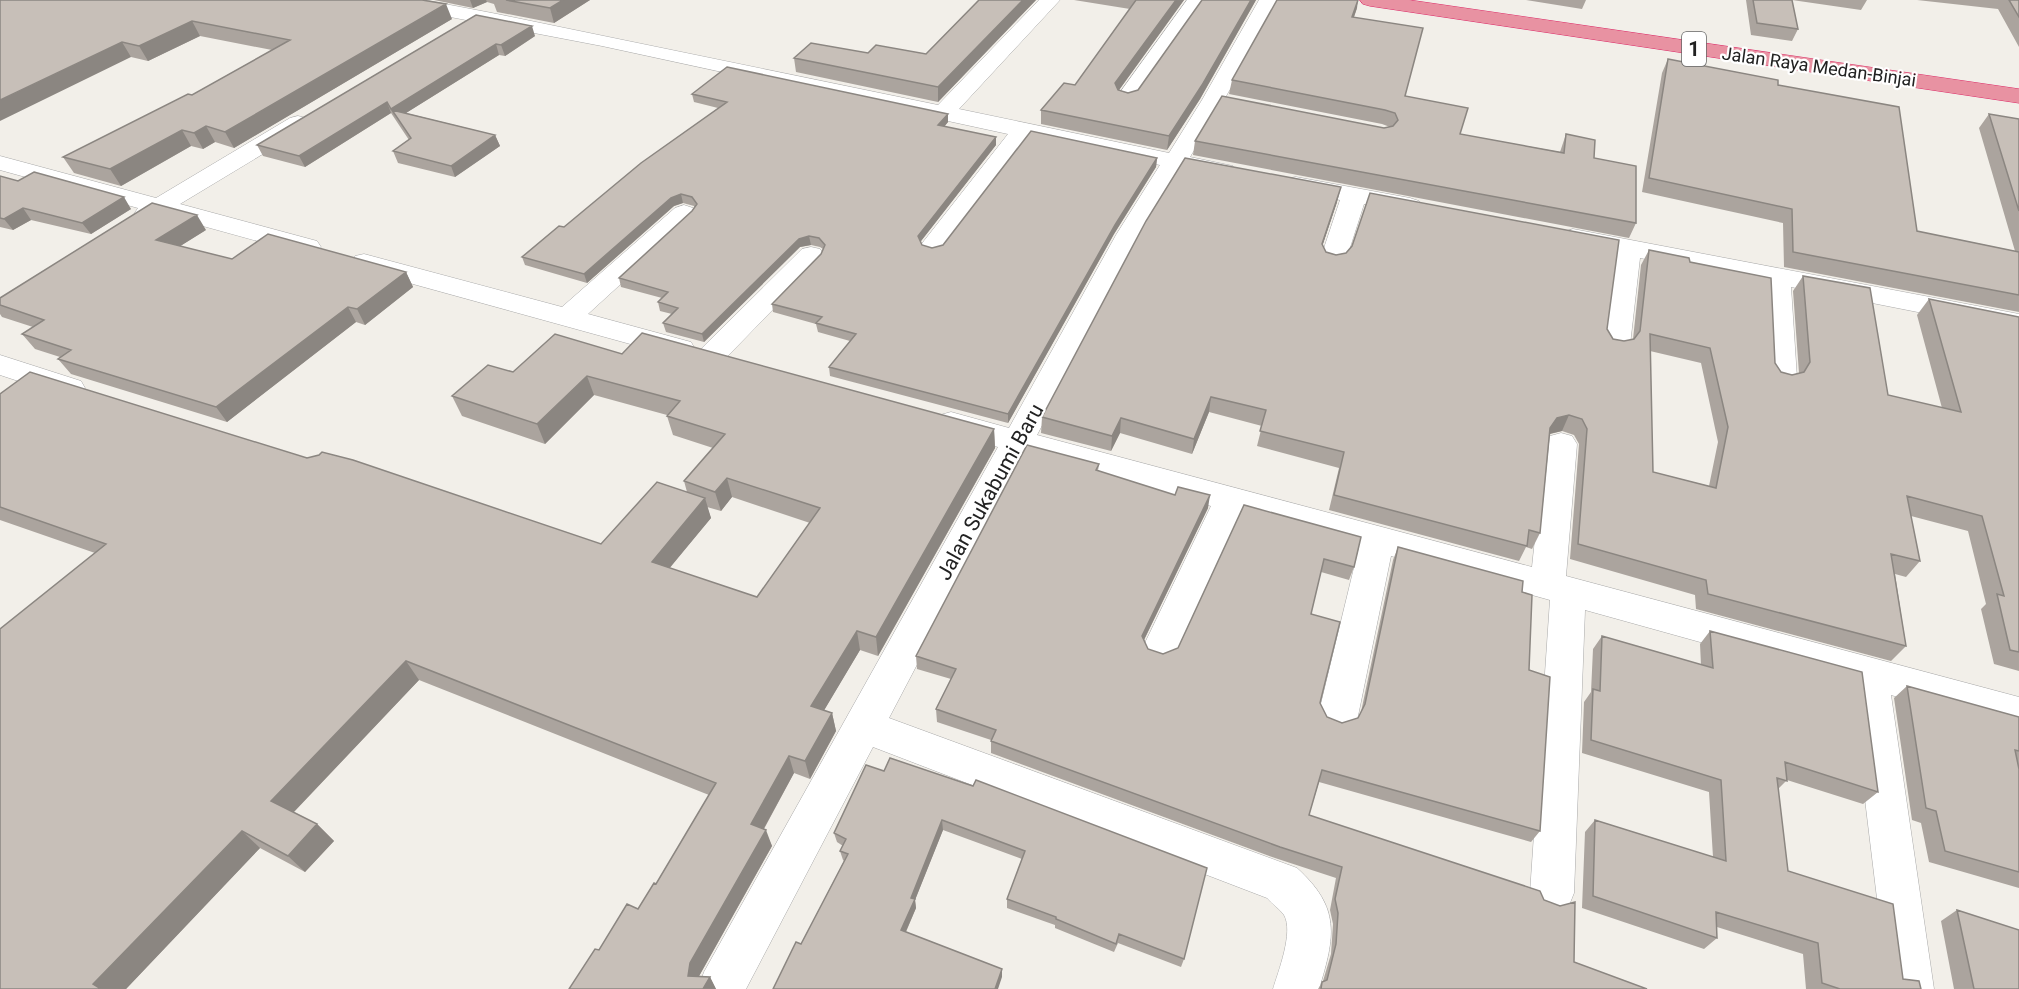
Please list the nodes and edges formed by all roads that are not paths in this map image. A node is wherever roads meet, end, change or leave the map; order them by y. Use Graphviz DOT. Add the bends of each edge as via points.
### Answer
graph roads {
  1 [pos="393,0"];
  2 [pos="503,0"];
  3 [pos="1050,0"];
  4 [pos="1197,0"];
  5 [pos="1269,0"];
  6 [pos="1370,0"];
  7 [pos="1469,0"];
  8 [pos="477,15"];
  9 [pos="446,34"];
  10 [pos="1946,78"];
  11 [pos="2019,80"];
  12 [pos="2019,96"];
  13 [pos="1127,98"];
  14 [pos="943,113"];
  15 [pos="313,114"];
  16 [pos="1024,129"];
  17 [pos="1174,161"];
  18 [pos="0,163"];
  19 [pos="1242,174"];
  20 [pos="1275,180"];
  21 [pos="1354,196"];
  22 [pos="158,206"];
  23 [pos="1434,211"];
  24 [pos="684,213"];
  25 [pos="129,225"];
  26 [pos="1548,232"];
  27 [pos="933,246"];
  28 [pos="1628,247"];
  29 [pos="811,255"];
  30 [pos="1333,260"];
  31 [pos="1777,277"];
  32 [pos="567,318"];
  33 [pos="2019,323"];
  34 [pos="1616,345"];
  35 [pos="710,357"];
  36 [pos="0,365"];
  37 [pos="744,366"];
  38 [pos="1782,378"];
  39 [pos="93,396"];
  40 [pos="927,416"];
  41 [pos="1018,441"];
  42 [pos="1561,444"];
  43 [pos="1231,499"];
  44 [pos="1378,539"];
  45 [pos="1558,588"];
  46 [pos="1161,649"];
  47 [pos="1869,673"];
  48 [pos="2019,714"];
  49 [pos="1338,716"];
  50 [pos="864,726"];
  51 [pos="1552,893"];
  52 [pos="721,989"];
  53 [pos="1296,989"];
  54 [pos="1911,989"];
  1 -- 8 [label="street"];
  2 -- 8 [label="street"];
  3 -- 14 [label="street"];
  4 -- 13 [label="street"];
  5 -- 17 [label="street, Jalan Sukabumi Baru" via="1225,102"];
  6 -- 10 [label="highway, Jalan Raya Medan-Binjai / 1"];
  7 -- 10 [label="highway, Jalan Raya Medan-Binjai / 1"];
  8 -- 9 [label="street"];
  8 -- 14 [label="street"];
  10 -- 11 [label="highway, Jalan Raya Medan-Binjai / 1"];
  10 -- 12 [label="highway, Jalan Raya Medan-Binjai / 1"];
  14 -- 16 [label="street"];
  15 -- 22 [label="street"];
  16 -- 17 [label="street"];
  16 -- 27 [label="street"];
  17 -- 19 [label="street"];
  17 -- 41 [label="street, Jalan Sukabumi Baru" via="1129,235"];
  18 -- 22 [label="street"];
  20 -- 21 [label="street"];
  21 -- 23 [label="street"];
  21 -- 30 [label="street"];
  22 -- 25 [label="street"];
  22 -- 32 [label="street"];
  24 -- 32 [label="street"];
  26 -- 28 [label="street"];
  28 -- 31 [label="street"];
  28 -- 34 [label="street"];
  29 -- 35 [label="street"];
  31 -- 33 [label="street"];
  31 -- 38 [label="street"];
  32 -- 35 [label="street"];
  35 -- 37 [label="street"];
  36 -- 39 [label="street"];
  40 -- 41 [label="street"];
  41 -- 43 [label="street"];
  41 -- 50 [label="street, Jalan Sukabumi Baru"];
  42 -- 45 [label="street"];
  43 -- 44 [label="street"];
  43 -- 46 [label="street"];
  44 -- 45 [label="street"];
  44 -- 49 [label="street"];
  45 -- 47 [label="street"];
  45 -- 51 [label="street"];
  47 -- 48 [label="street"];
  47 -- 54 [label="street"];
  50 -- 52 [label="street, Jalan Sukabumi Baru"];
  50 -- 53 [label="street" via="1282,883 1301,902 1309,920 1308,946"];
}
